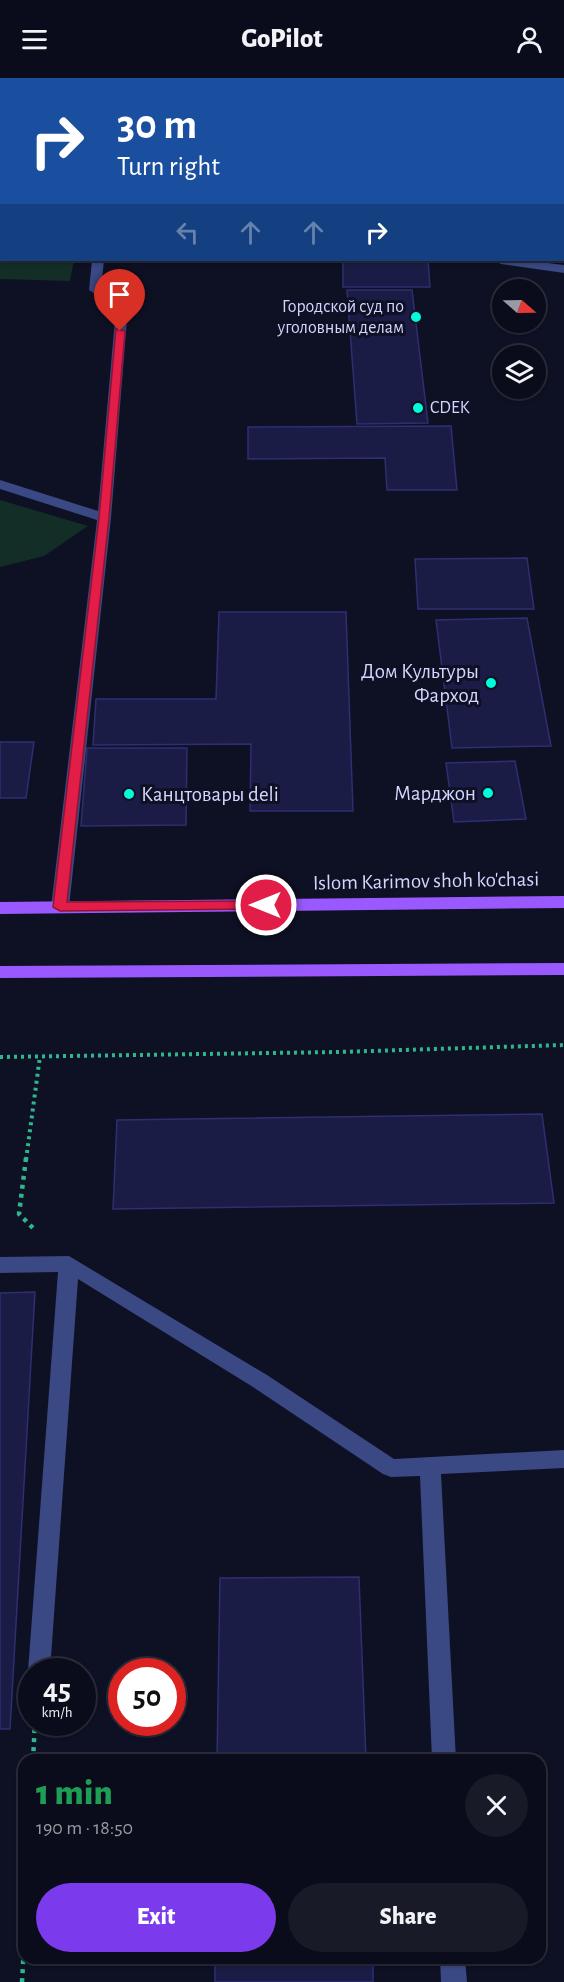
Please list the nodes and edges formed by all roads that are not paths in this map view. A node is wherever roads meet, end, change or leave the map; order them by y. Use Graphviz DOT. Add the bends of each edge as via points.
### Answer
graph roads {
  1 [pos="98,261"];
  2 [pos="508,261"];
  3 [pos="564,269"];
  4 [pos="0,484"];
  5 [pos="104,518"];
  6 [pos="564,902"];
  7 [pos="60,907"];
  8 [pos="0,908"];
  9 [pos="564,969"];
  10 [pos="0,972"];
  11 [pos="69,1264"];
  12 [pos="0,1265"];
  13 [pos="564,1459"];
  14 [pos="430,1465"];
  15 [pos="40,1658"];
  16 [pos="444,1754"];
  17 [pos="453,1964"];
  18 [pos="454,1982"];
  1 -- 5 [label="street" via="95,290 122,307"];
  2 -- 3 [label="street"];
  4 -- 5 [label="street"];
  5 -- 7 [label="street"];
  6 -- 7 [label="main road, Islom Karimov shoh ko'chasi"];
  7 -- 8 [label="main road, Islom Karimov shoh ko'chasi"];
  9 -- 10 [label="main road"];
  11 -- 12 [label="street"];
  11 -- 14 [label="street" via="260,1381 391,1468"];
  11 -- 15 [label="street"];
  13 -- 14 [label="street"];
  14 -- 16 [label="street"];
  17 -- 18 [label="street"];
}
